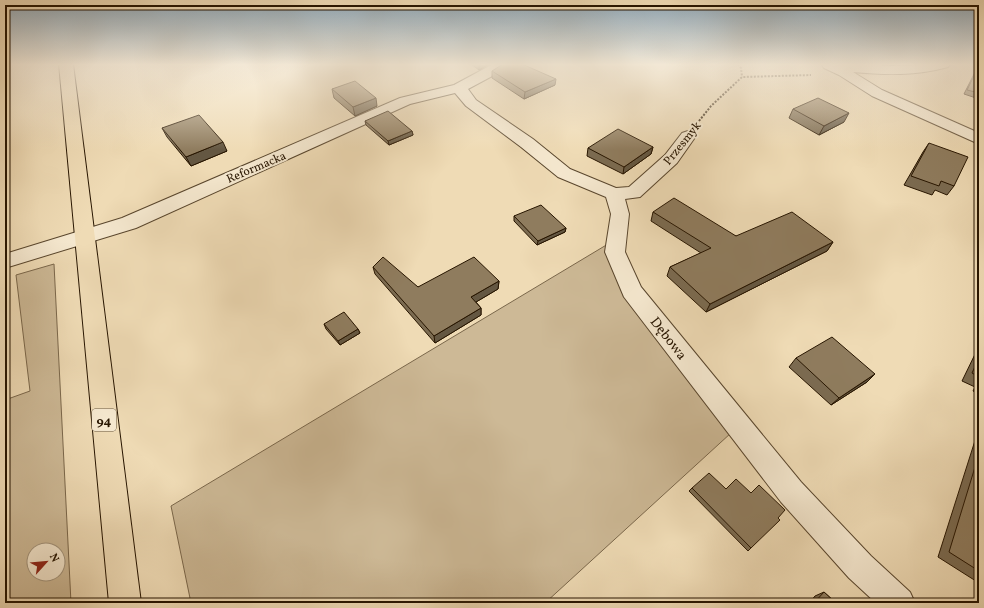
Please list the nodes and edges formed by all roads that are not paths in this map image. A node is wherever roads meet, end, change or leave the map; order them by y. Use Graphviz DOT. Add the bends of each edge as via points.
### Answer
graph roads {
  1 [pos="69,92"];
  2 [pos="441,92"];
  3 [pos="462,92"];
  4 [pos="876,92"];
  5 [pos="688,136"];
  6 [pos="979,140"];
  7 [pos="614,194"];
  8 [pos="84,238"];
  9 [pos="5,261"];
  10 [pos="125,603"];
  11 [pos="899,603"];
  1 -- 8 [label="main road, 94"];
  2 -- 8 [label="street, Reformacka" via="405,101 129,223"];
  3 -- 7 [label="street" via="471,103 564,173"];
  4 -- 6 [label="street"];
  5 -- 7 [label="street, Przesmyk" via="671,159 634,193"];
  7 -- 11 [label="street, Dębowa" via="620,214 615,252 632,291 791,492 860,567"];
  8 -- 9 [label="street, Reformacka"];
  8 -- 10 [label="main road, 94"];
}
